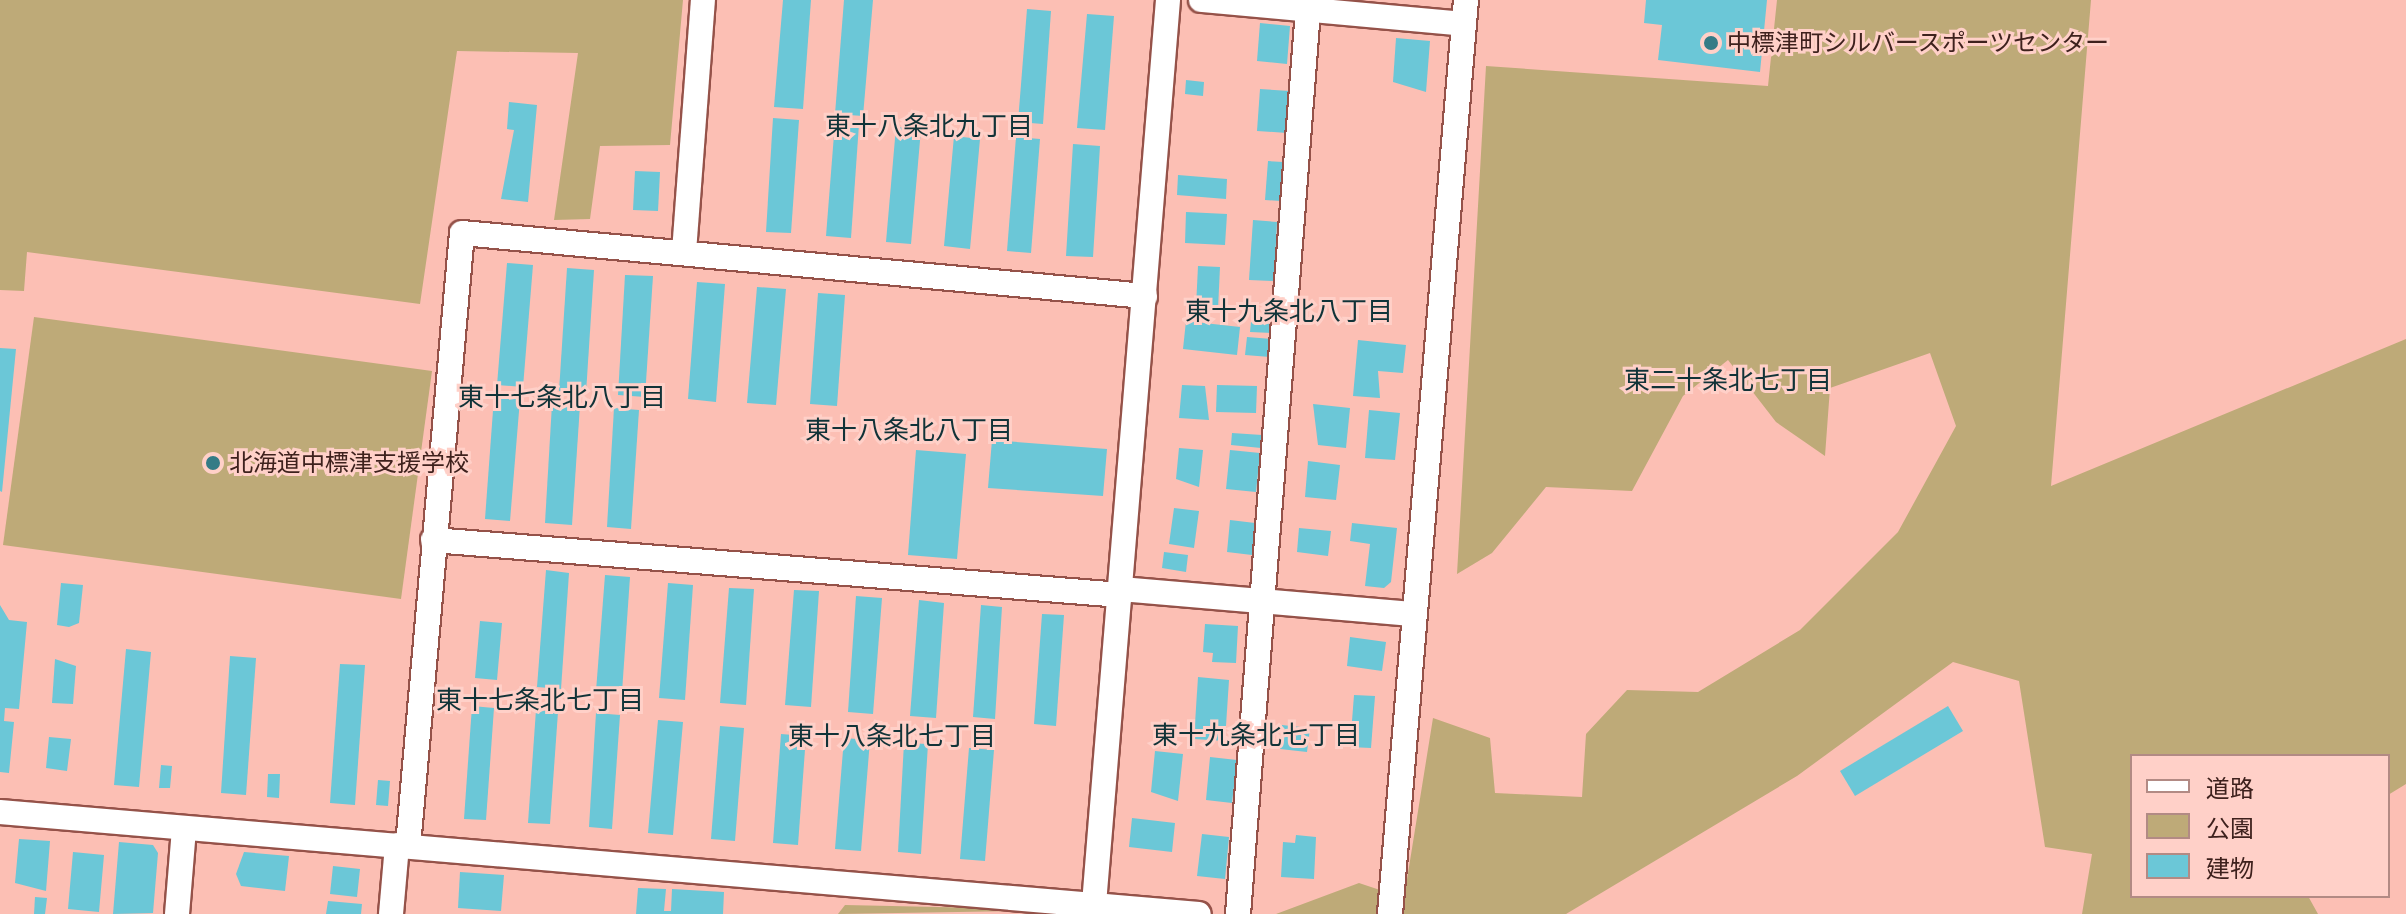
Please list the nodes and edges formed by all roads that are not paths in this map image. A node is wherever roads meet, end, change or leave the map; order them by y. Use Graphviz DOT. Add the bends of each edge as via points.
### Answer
graph roads {
  1 [pos="703,0"];
  2 [pos="1168,0"];
  3 [pos="1201,0"];
  4 [pos="1312,7"];
  5 [pos="1465,12"];
  6 [pos="684,252"];
  7 [pos="1145,296"];
  8 [pos="433,540"];
  9 [pos="1121,592"];
  10 [pos="1265,601"];
  11 [pos="1412,614"];
  12 [pos="0,812"];
  13 [pos="184,828"];
  14 [pos="403,846"];
  15 [pos="1093,909"];
  16 [pos="177,914"];
  17 [pos="391,914"];
  18 [pos="1199,914"];
  19 [pos="1238,914"];
  20 [pos="1390,914"];
  1 -- 6 [label="street"];
  2 -- 7 [label="street"];
  3 -- 4 [label="street"];
  4 -- 5 [label="street"];
  4 -- 10 [label="street"];
  5 -- 11 [label="street"];
  6 -- 7 [label="street"];
  6 -- 8 [label="street" via="462,233"];
  7 -- 9 [label="street"];
  8 -- 9 [label="street"];
  8 -- 14 [label="street"];
  9 -- 10 [label="street"];
  9 -- 15 [label="street"];
  10 -- 11 [label="street"];
  10 -- 19 [label="street"];
  11 -- 20 [label="street"];
  12 -- 13 [label="street"];
  13 -- 14 [label="street"];
  13 -- 16 [label="street"];
  14 -- 15 [label="street"];
  14 -- 17 [label="street"];
  15 -- 18 [label="street"];
}
